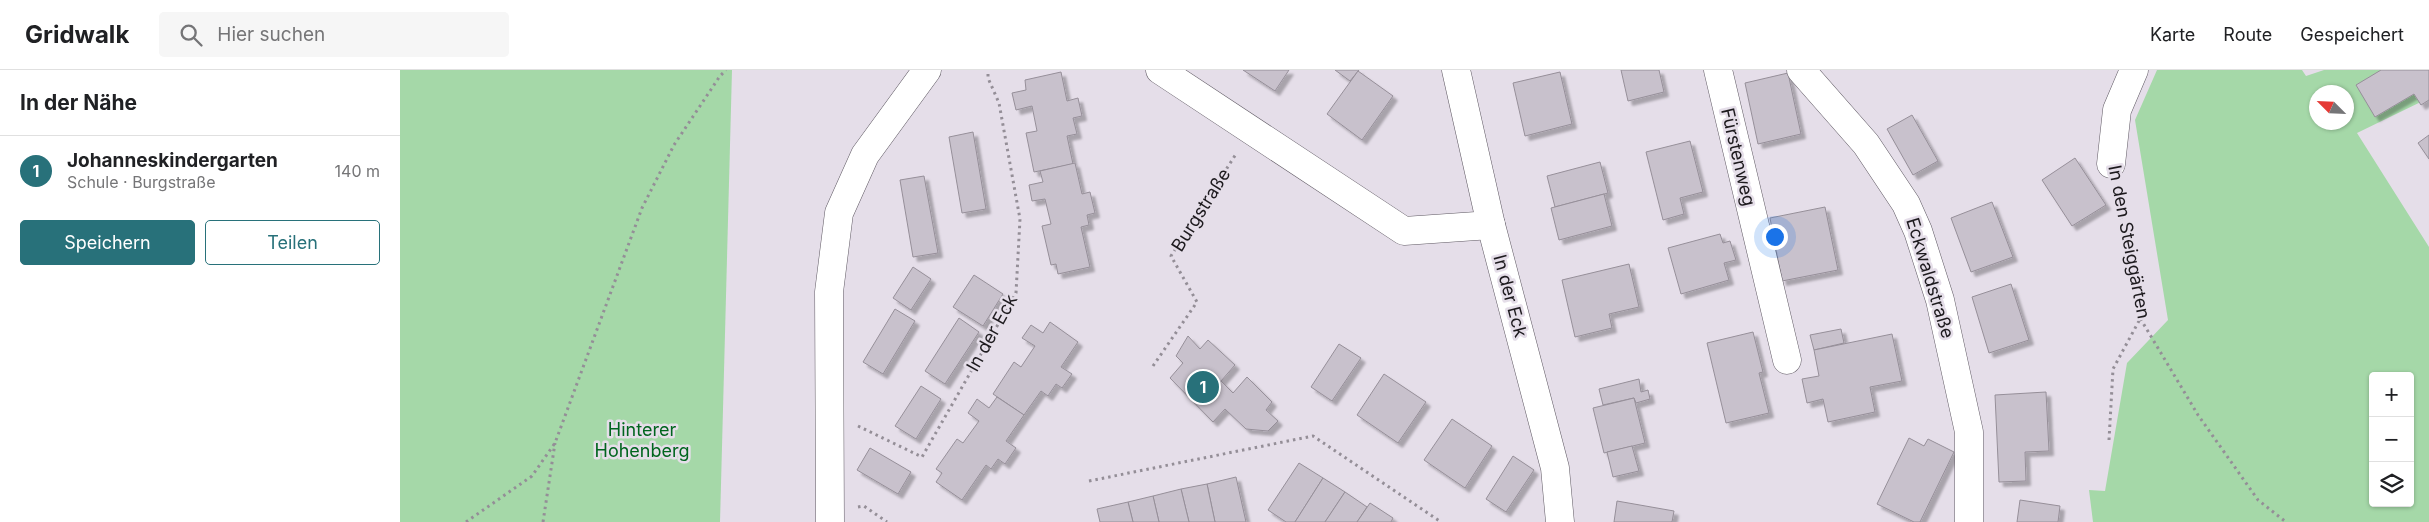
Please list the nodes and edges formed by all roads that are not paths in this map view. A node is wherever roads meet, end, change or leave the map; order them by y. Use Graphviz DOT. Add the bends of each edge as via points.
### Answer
graph roads {
  1 [pos="927,70"];
  2 [pos="1160,70"];
  3 [pos="1456,70"];
  4 [pos="1718,70"];
  5 [pos="1802,70"];
  6 [pos="2134,70"];
  7 [pos="2111,164"];
  8 [pos="1491,225"];
  9 [pos="1787,360"];
  10 [pos="830,522"];
  11 [pos="1560,522"];
  12 [pos="1969,522"];
  1 -- 10 [label="street" via="865,155 839,213 829,292"];
  2 -- 8 [label="street" via="1404,231"];
  3 -- 8 [label="street, In der Eck"];
  4 -- 9 [label="street, Fürstenweg"];
  5 -- 12 [label="street, Eckwaldstraße" via="1866,144 1906,204 1918,231 1940,300 1969,432"];
  6 -- 7 [label="street, In den Steiggärten" via="2117,110"];
  8 -- 11 [label="street, In der Eck" via="1555,468"];
}
